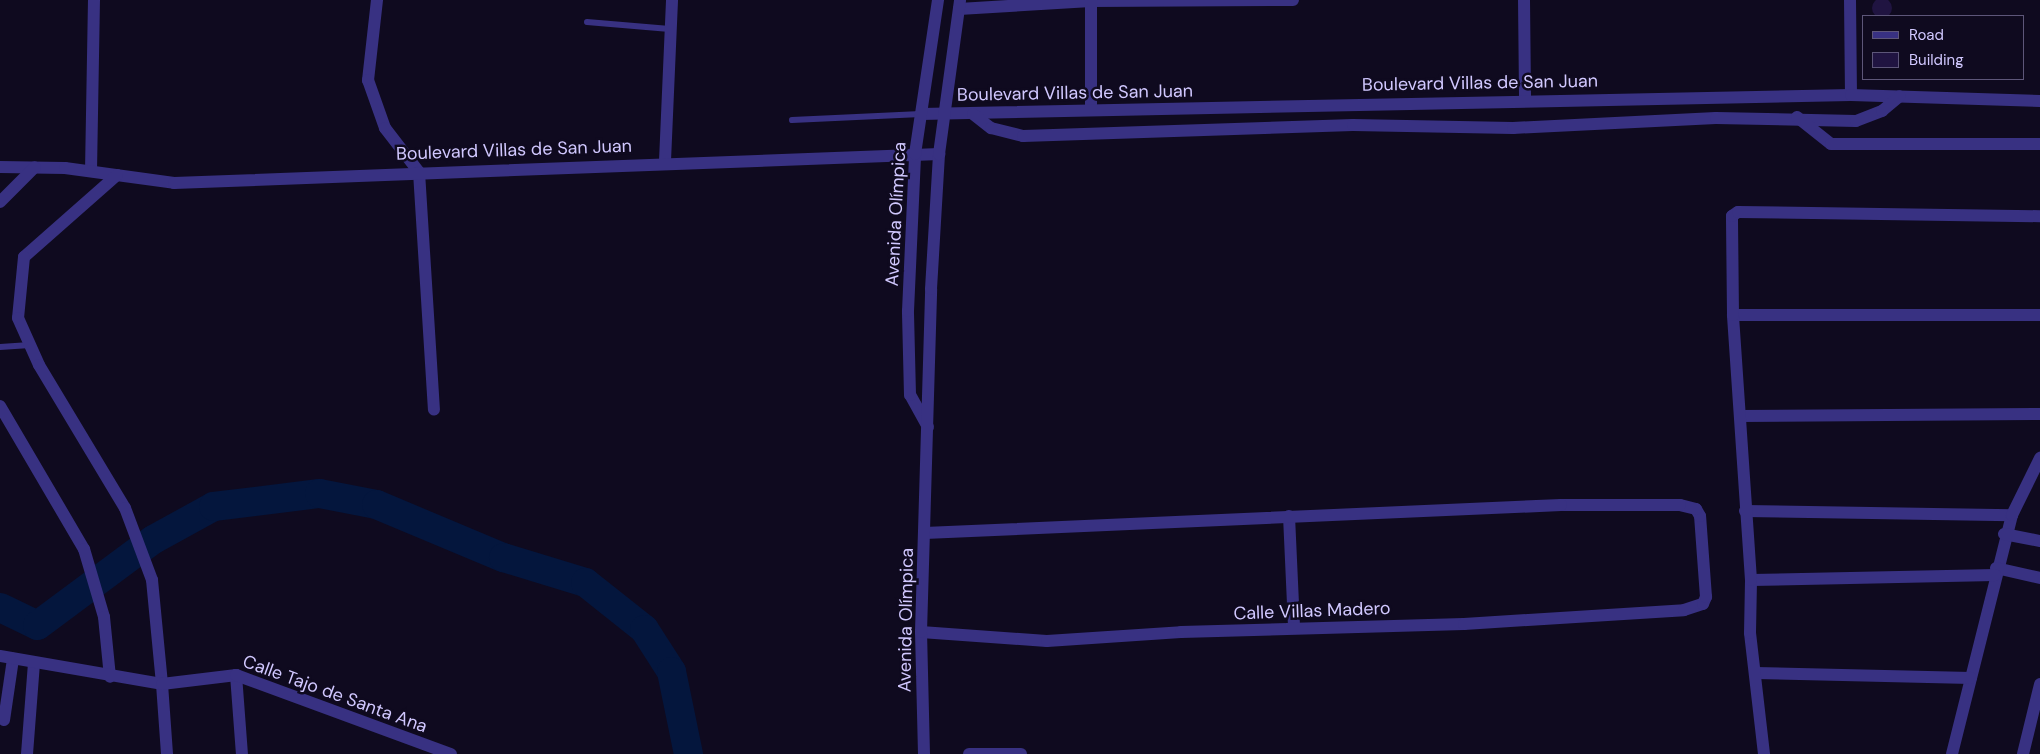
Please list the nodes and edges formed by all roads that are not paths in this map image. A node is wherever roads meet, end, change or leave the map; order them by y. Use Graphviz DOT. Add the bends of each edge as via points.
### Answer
graph roads {
  1 [pos="94,0"];
  2 [pos="377,0"];
  3 [pos="672,0"];
  4 [pos="938,0"];
  5 [pos="1091,0"];
  6 [pos="1293,0"];
  7 [pos="1524,0"];
  8 [pos="1850,0"];
  9 [pos="1200,1"];
  10 [pos="959,4"];
  11 [pos="587,22"];
  12 [pos="670,29"];
  13 [pos="1851,95"];
  14 [pos="1900,96"];
  15 [pos="1525,100"];
  16 [pos="2040,100"];
  17 [pos="1091,109"];
  18 [pos="944,113"];
  19 [pos="921,114"];
  20 [pos="973,114"];
  21 [pos="1797,117"];
  22 [pos="792,120"];
  23 [pos="2040,144"];
  24 [pos="915,154"];
  25 [pos="939,154"];
  26 [pos="665,161"];
  27 [pos="0,167"];
  28 [pos="35,167"];
  29 [pos="92,171"];
  30 [pos="419,172"];
  31 [pos="116,175"];
  32 [pos="0,202"];
  33 [pos="2040,216"];
  34 [pos="1733,315"];
  35 [pos="2040,315"];
  36 [pos="30,346"];
  37 [pos="0,347"];
  38 [pos="0,406"];
  39 [pos="434,410"];
  40 [pos="2040,414"];
  41 [pos="1740,416"];
  42 [pos="928,428"];
  43 [pos="2040,458"];
  44 [pos="1745,511"];
  45 [pos="2012,515"];
  46 [pos="1289,516"];
  47 [pos="925,533"];
  48 [pos="2004,534"];
  49 [pos="2040,541"];
  50 [pos="1996,572"];
  51 [pos="2040,578"];
  52 [pos="1752,580"];
  53 [pos="1294,628"];
  54 [pos="921,632"];
  55 [pos="0,656"];
  56 [pos="13,659"];
  57 [pos="34,664"];
  58 [pos="1755,673"];
  59 [pos="236,675"];
  60 [pos="110,677"];
  61 [pos="1971,678"];
  62 [pos="162,684"];
  63 [pos="2040,684"];
  64 [pos="2,720"];
  65 [pos="26,721"];
  66 [pos="27,754"];
  67 [pos="167,754"];
  68 [pos="242,754"];
  69 [pos="451,754"];
  70 [pos="924,754"];
  71 [pos="969,754"];
  72 [pos="1021,754"];
  73 [pos="1764,754"];
  74 [pos="1952,754"];
  75 [pos="2023,754"];
  1 -- 29 [label="street"];
  2 -- 30 [label="street" via="368,80 374,105"];
  3 -- 12 [label="street"];
  4 -- 19 [label="street, Avenida Olímpica"];
  5 -- 9 [label="street"];
  5 -- 10 [label="street"];
  5 -- 17 [label="street"];
  6 -- 9 [label="street"];
  7 -- 15 [label="street"];
  8 -- 13 [label="street"];
  10 -- 18 [label="street, Avenida Olímpica"];
  11 -- 12 [label="lane"];
  12 -- 26 [label="street"];
  13 -- 14 [label="street, Boulevard Villas de San Juan"];
  13 -- 15 [label="street, Boulevard Villas de San Juan"];
  14 -- 16 [label="street, Boulevard Villas de San Juan"];
  14 -- 21 [label="street" via="1882,111 1856,121"];
  15 -- 17 [label="street, Boulevard Villas de San Juan"];
  17 -- 20 [label="street, Boulevard Villas de San Juan"];
  18 -- 19 [label="street, Boulevard Villas de San Juan"];
  18 -- 20 [label="street, Boulevard Villas de San Juan"];
  18 -- 25 [label="street, Avenida Olímpica"];
  19 -- 22 [label="lane"];
  19 -- 24 [label="street, Avenida Olímpica"];
  20 -- 21 [label="street" via="991,128 1023,136 1144,128 1453,124 1514,128 1600,121"];
  21 -- 23 [label="street" via="1831,144"];
  24 -- 25 [label="street, Boulevard Villas de San Juan"];
  24 -- 26 [label="street, Boulevard Villas de San Juan"];
  24 -- 42 [label="street, Avenida Olímpica" via="908,380 914,406"];
  25 -- 42 [label="street, Avenida Olímpica"];
  26 -- 30 [label="street, Boulevard Villas de San Juan"];
  27 -- 28 [label="street, Boulevard Villas de San Juan"];
  28 -- 29 [label="street, Boulevard Villas de San Juan"];
  28 -- 32 [label="street"];
  29 -- 31 [label="street, Boulevard Villas de San Juan"];
  30 -- 31 [label="street, Boulevard Villas de San Juan" via="174,183"];
  30 -- 39 [label="street"];
  31 -- 36 [label="street" via="24,257 18,318"];
  33 -- 34 [label="street" via="1738,212 1731,221"];
  34 -- 35 [label="street"];
  34 -- 41 [label="street"];
  36 -- 37 [label="lane"];
  36 -- 62 [label="street" via="125,508 152,580"];
  38 -- 60 [label="street" via="84,549 104,617"];
  40 -- 41 [label="street"];
  41 -- 44 [label="street"];
  42 -- 47 [label="street, Avenida Olímpica"];
  43 -- 45 [label="street"];
  44 -- 45 [label="street"];
  44 -- 52 [label="street"];
  45 -- 48 [label="street"];
  46 -- 47 [label="street"];
  46 -- 53 [label="street"];
  46 -- 53 [label="street, Calle Villas Madero" via="1561,505 1689,506 1696,509 1702,527 1703,604 1684,610 1464,624"];
  47 -- 54 [label="street, Avenida Olímpica"];
  48 -- 49 [label="street"];
  48 -- 50 [label="street"];
  50 -- 51 [label="street"];
  50 -- 52 [label="street"];
  50 -- 61 [label="street"];
  52 -- 58 [label="street"];
  53 -- 54 [label="street, Calle Villas Madero" via="1047,641"];
  54 -- 70 [label="street, Avenida Olímpica"];
  55 -- 56 [label="street, Calle Tajo de Santa Ana"];
  56 -- 57 [label="street, Calle Tajo de Santa Ana"];
  56 -- 64 [label="street"];
  57 -- 60 [label="street, Calle Tajo de Santa Ana"];
  57 -- 65 [label="street"];
  58 -- 61 [label="street"];
  58 -- 73 [label="street"];
  59 -- 62 [label="street, Calle Tajo de Santa Ana"];
  59 -- 68 [label="street"];
  59 -- 69 [label="street, Calle Tajo de Santa Ana"];
  60 -- 62 [label="street, Calle Tajo de Santa Ana"];
  61 -- 74 [label="street"];
  62 -- 67 [label="street"];
  63 -- 75 [label="street"];
  64 -- 65 [label="street"];
  65 -- 66 [label="street"];
  71 -- 72 [label="street"];
}
